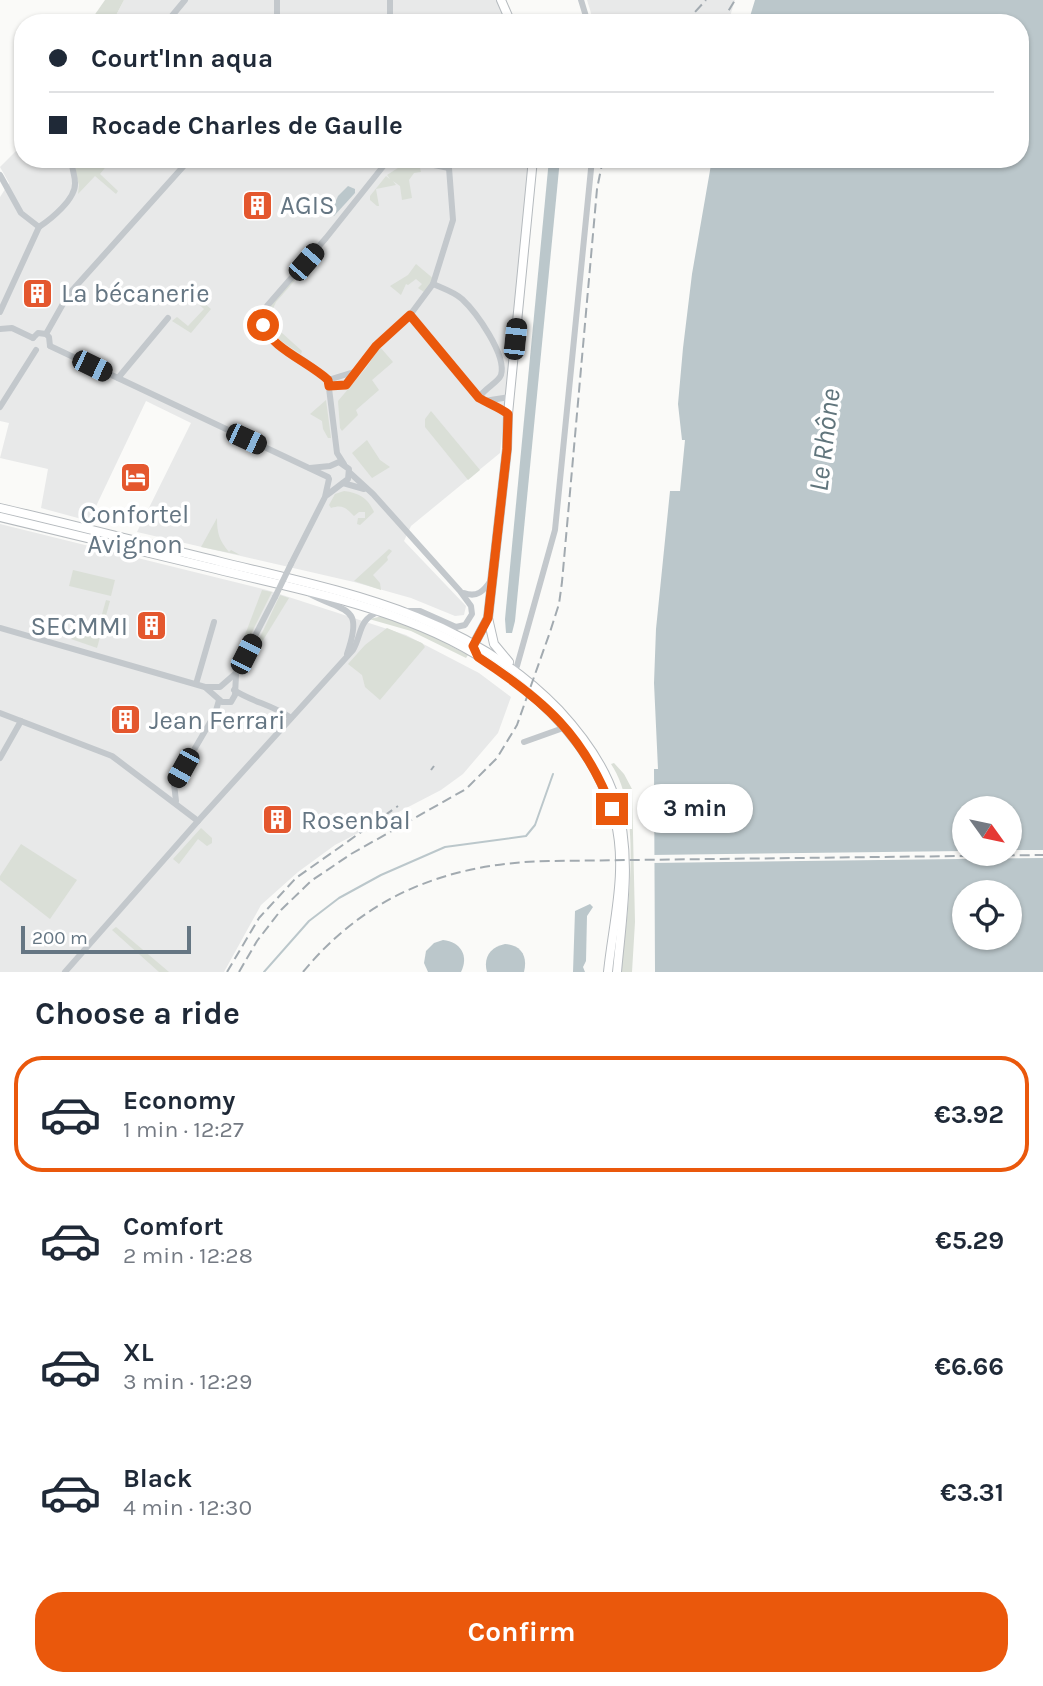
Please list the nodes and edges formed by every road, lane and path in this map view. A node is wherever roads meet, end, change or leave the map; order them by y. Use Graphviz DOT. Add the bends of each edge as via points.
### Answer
graph roads {
  1 [pos="184,0"];
  2 [pos="173,14"];
  3 [pos="73,168"];
  4 [pos="182,168"];
  5 [pos="382,168"];
  6 [pos="449,168"];
  7 [pos="532,168"];
  8 [pos="591,168"];
  9 [pos="0,175"];
  10 [pos="39,227"];
  11 [pos="433,284"];
  12 [pos="0,312"];
  13 [pos="410,315"];
  14 [pos="169,318"];
  15 [pos="0,329"];
  16 [pos="46,334"];
  17 [pos="33,338"];
  18 [pos="50,346"];
  19 [pos="36,350"];
  20 [pos="356,371"];
  21 [pos="118,378"];
  22 [pos="329,383"];
  23 [pos="346,385"];
  24 [pos="336,395"];
  25 [pos="510,397"];
  26 [pos="481,399"];
  27 [pos="0,407"];
  28 [pos="508,414"];
  29 [pos="337,453"];
  30 [pos="344,464"];
  31 [pos="332,465"];
  32 [pos="308,469"];
  33 [pos="349,472"];
  34 [pos="329,478"];
  35 [pos="341,484"];
  36 [pos="368,490"];
  37 [pos="325,497"];
  38 [pos="0,508"];
  39 [pos="0,517"];
  40 [pos="492,579"];
  41 [pos="301,590"];
  42 [pos="460,591"];
  43 [pos="405,611"];
  44 [pos="381,612"];
  45 [pos="488,618"];
  46 [pos="214,622"];
  47 [pos="423,627"];
  48 [pos="0,628"];
  49 [pos="488,628"];
  50 [pos="475,645"];
  51 [pos="346,656"];
  52 [pos="478,657"];
  53 [pos="517,670"];
  54 [pos="236,673"];
  55 [pos="196,684"];
  56 [pos="223,686"];
  57 [pos="205,687"];
  58 [pos="234,689"];
  59 [pos="219,699"];
  60 [pos="248,699"];
  61 [pos="233,700"];
  62 [pos="0,713"];
  63 [pos="291,718"];
  64 [pos="21,721"];
  65 [pos="566,727"];
  66 [pos="524,742"];
  67 [pos="0,758"];
  68 [pos="174,784"];
  69 [pos="158,790"];
  70 [pos="177,804"];
  71 [pos="198,821"];
  72 [pos="65,972"];
  73 [pos="608,972"];
  74 [pos="617,972"];
  1 -- 2 [label="street"];
  3 -- 10 [label="street" via="73,194"];
  4 -- 16 [label="street" via="68,295"];
  5 -- 22 [label="street" via="264,314 263,325 271,340 312,366"];
  6 -- 11 [label="street" via="453,220"];
  7 -- 25 [label="main road"];
  8 -- 53 [label="street" via="555,530"];
  9 -- 10 [label="street" via="21,213"];
  10 -- 12 [label="street"];
  11 -- 13 [label="street"];
  11 -- 26 [label="street" via="462,299 499,353 501,374 485,388"];
  13 -- 20 [label="street"];
  13 -- 26 [label="street"];
  14 -- 21 [label="street"];
  15 -- 17 [label="street" via="12,328"];
  16 -- 17 [label="street"];
  16 -- 18 [label="street"];
  17 -- 19 [label="street"];
  18 -- 19 [label="street" via="44,352"];
  18 -- 21 [label="street"];
  19 -- 27 [label="street"];
  20 -- 22 [label="street"];
  20 -- 23 [label="street"];
  21 -- 32 [label="street"];
  22 -- 23 [label="street"];
  22 -- 24 [label="street"];
  23 -- 24 [label="street"];
  24 -- 29 [label="street"];
  25 -- 26 [label="street"];
  25 -- 28 [label="main road"];
  26 -- 28 [label="street"];
  28 -- 40 [label="main road"];
  29 -- 30 [label="street"];
  29 -- 31 [label="street"];
  30 -- 31 [label="street"];
  30 -- 33 [label="street"];
  31 -- 32 [label="street"];
  31 -- 34 [label="street"];
  32 -- 34 [label="street"];
  33 -- 35 [label="street"];
  33 -- 36 [label="street"];
  34 -- 35 [label="street"];
  34 -- 37 [label="street"];
  35 -- 36 [label="street"];
  35 -- 37 [label="street"];
  36 -- 42 [label="street"];
  37 -- 54 [label="street, bridge"];
  38 -- 43 [label="main road" via="319,585"];
  39 -- 41 [label="main road"];
  40 -- 42 [label="street" via="477,595"];
  40 -- 45 [label="main road"];
  41 -- 44 [label="main road"];
  41 -- 51 [label="street" via="351,615 353,636"];
  42 -- 43 [label="street" via="472,610 465,625 456,627 420,611"];
  43 -- 50 [label="main road"];
  44 -- 47 [label="main road"];
  44 -- 51 [label="street" via="364,622 358,642"];
  45 -- 49 [label="main road"];
  45 -- 50 [label="main road"];
  46 -- 55 [label="street"];
  47 -- 50 [label="main road"];
  47 -- 52 [label="main road"];
  48 -- 55 [label="street"];
  49 -- 50 [label="main road"];
  49 -- 53 [label="main road" via="494,644"];
  50 -- 52 [label="main road"];
  50 -- 53 [label="main road"];
  51 -- 63 [label="street"];
  52 -- 65 [label="main road"];
  53 -- 74 [label="main road" via="579,734 614,796 625,845"];
  54 -- 56 [label="street"];
  54 -- 58 [label="street"];
  55 -- 57 [label="street"];
  56 -- 57 [label="street"];
  56 -- 58 [label="street"];
  56 -- 59 [label="street" via="217,692"];
  57 -- 59 [label="street"];
  58 -- 60 [label="street"];
  58 -- 61 [label="street"];
  59 -- 61 [label="street" via="225,703"];
  59 -- 68 [label="street"];
  60 -- 61 [label="street"];
  60 -- 63 [label="street"];
  62 -- 64 [label="street"];
  63 -- 71 [label="street"];
  64 -- 67 [label="street"];
  64 -- 69 [label="street" via="103,751"];
  65 -- 66 [label="street"];
  65 -- 73 [label="main road" via="596,769 618,835 619,873"];
  68 -- 69 [label="street"];
  68 -- 70 [label="street"];
  69 -- 70 [label="street"];
  70 -- 71 [label="street"];
  71 -- 72 [label="street"];
}
